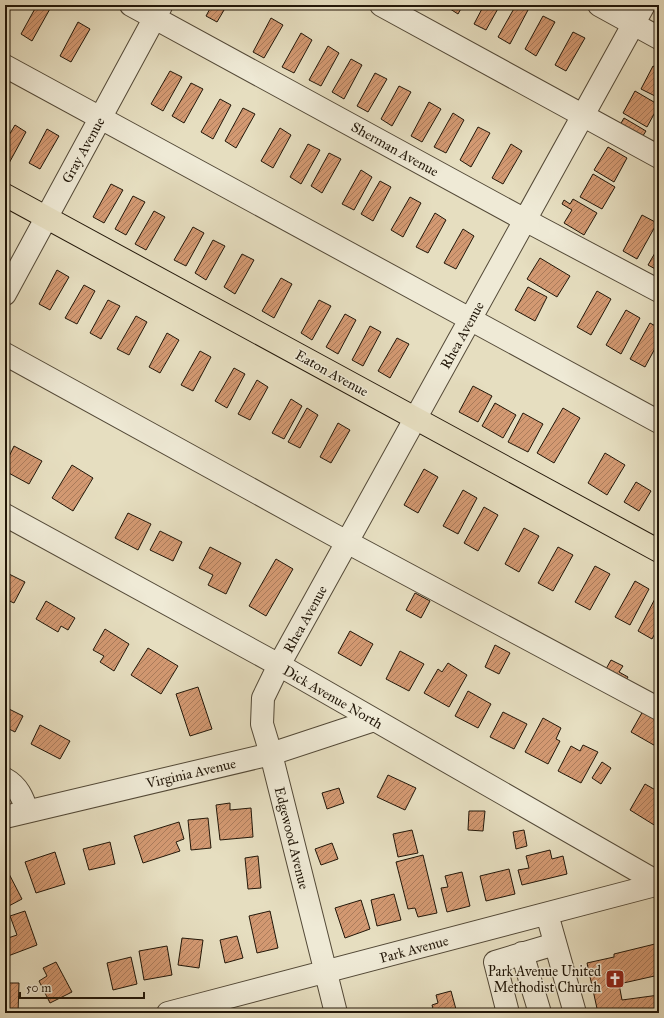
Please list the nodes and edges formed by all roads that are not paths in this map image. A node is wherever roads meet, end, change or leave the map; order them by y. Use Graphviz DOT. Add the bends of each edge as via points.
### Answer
graph roads {
  1 [pos="131,5"];
  2 [pos="381,5"];
  3 [pos="599,5"];
  4 [pos="644,5"];
  5 [pos="159,11"];
  6 [pos="633,24"];
  7 [pos="659,38"];
  8 [pos="5,66"];
  9 [pos="582,115"];
  10 [pos="100,118"];
  11 [pos="659,157"];
  12 [pos="5,194"];
  13 [pos="47,217"];
  14 [pos="525,220"];
  15 [pos="659,291"];
  16 [pos="5,294"];
  17 [pos="471,319"];
  18 [pos="5,354"];
  19 [pos="416,420"];
  20 [pos="659,422"];
  21 [pos="5,515"];
  22 [pos="348,542"];
  23 [pos="659,551"];
  24 [pos="279,665"];
  25 [pos="659,709"];
  26 [pos="374,720"];
  27 [pos="271,754"];
  28 [pos="5,779"];
  29 [pos="27,811"];
  30 [pos="5,817"];
  31 [pos="659,884"];
  32 [pos="547,914"];
  33 [pos="555,944"];
  34 [pos="522,954"];
  35 [pos="325,972"];
  36 [pos="168,1013"];
  37 [pos="336,1013"];
  38 [pos="508,1013"];
  39 [pos="540,1013"];
  40 [pos="575,1013"];
  1 -- 5 [label="street, Sherman Avenue"];
  2 -- 9 [label="street"];
  3 -- 6 [label="street"];
  4 -- 6 [label="street, Rhea Avenue"];
  5 -- 10 [label="street, Gray Avenue"];
  5 -- 14 [label="street, Sherman Avenue"];
  6 -- 7 [label="street"];
  6 -- 9 [label="street, Rhea Avenue"];
  8 -- 10 [label="street"];
  9 -- 11 [label="street"];
  9 -- 14 [label="street, Rhea Avenue"];
  10 -- 13 [label="street, Gray Avenue"];
  10 -- 17 [label="street"];
  12 -- 13 [label="main road, Eaton Avenue"];
  13 -- 16 [label="street, Gray Avenue"];
  13 -- 19 [label="main road, Eaton Avenue"];
  14 -- 15 [label="street, Sherman Avenue"];
  14 -- 17 [label="street, Rhea Avenue"];
  17 -- 19 [label="street, Rhea Avenue"];
  17 -- 20 [label="street"];
  18 -- 22 [label="street"];
  19 -- 22 [label="street, Rhea Avenue"];
  19 -- 23 [label="main road, Eaton Avenue"];
  21 -- 24 [label="street, Dick Avenue North"];
  22 -- 24 [label="street, Rhea Avenue"];
  22 -- 25 [label="street"];
  24 -- 26 [label="street, Dick Avenue North"];
  24 -- 27 [label="street, Edgewood Avenue" via="263,698 262,724"];
  26 -- 27 [label="street, Virginia Avenue"];
  26 -- 31 [label="street, Dick Avenue North"];
  27 -- 29 [label="street, Virginia Avenue"];
  27 -- 35 [label="street, Edgewood Avenue"];
  28 -- 29 [label="street" via="11,782 22,796"];
  29 -- 30 [label="street, Virginia Avenue"];
  31 -- 32 [label="street, Park Avenue"];
  32 -- 33 [label="street"];
  32 -- 35 [label="street, Park Avenue"];
  33 -- 34 [label="street"];
  33 -- 40 [label="street"];
  34 -- 38 [label="street" via="495,962"];
  34 -- 39 [label="street"];
  35 -- 36 [label="street, Park Avenue"];
  35 -- 37 [label="street, Edgewood Avenue"];
}
